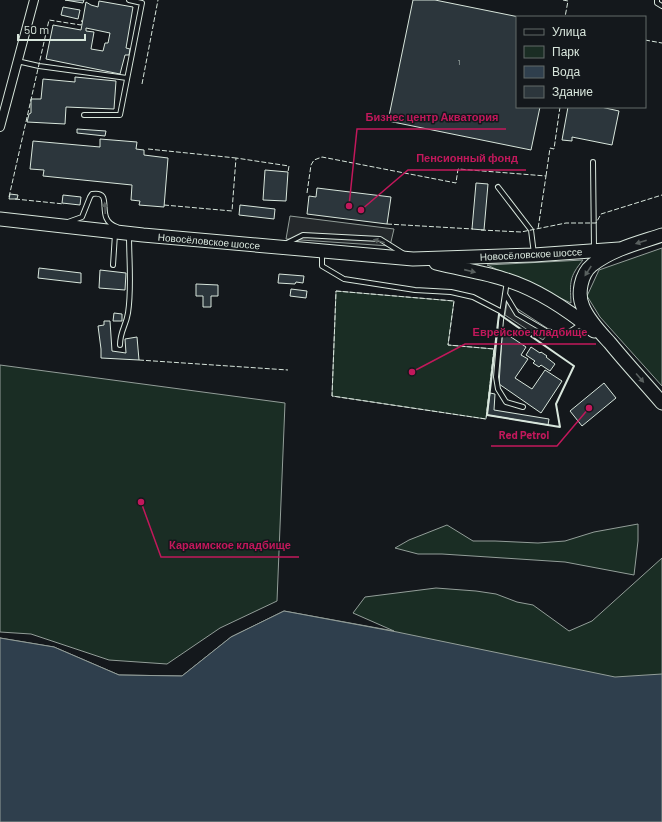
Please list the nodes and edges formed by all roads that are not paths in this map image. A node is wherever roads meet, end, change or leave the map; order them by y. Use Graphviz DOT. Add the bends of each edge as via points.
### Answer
graph roads {
  1 [pos="34,0"];
  2 [pos="129,0"];
  3 [pos="657,0"];
  4 [pos="662,6"];
  5 [pos="17,61"];
  6 [pos="127,78"];
  7 [pos="84,115"];
  8 [pos="0,127"];
  9 [pos="593,162"];
  10 [pos="498,187"];
  11 [pos="0,219"];
  12 [pos="60,225"];
  13 [pos="115,232"];
  14 [pos="128,234"];
  15 [pos="143,235"];
  16 [pos="662,235"];
  17 [pos="278,248"];
  18 [pos="619,249"];
  19 [pos="322,251"];
  20 [pos="594,251"];
  21 [pos="534,255"];
  22 [pos="416,259"];
  23 [pos="114,265"];
  24 [pos="507,280"];
  25 [pos="505,293"];
  26 [pos="502,312"];
  27 [pos="583,322"];
  28 [pos="120,345"];
  29 [pos="617,352"];
  30 [pos="662,403"];
  31 [pos="523,407"];
  1 -- 5 [label="street"];
  2 -- 6 [label="lane" via="142,3"];
  3 -- 4 [label="lane" via="657,4"];
  5 -- 6 [label="lane"];
  5 -- 8 [label="street"];
  6 -- 7 [label="lane" via="120,116"];
  9 -- 20 [label="lane"];
  10 -- 21 [label="lane" via="531,230"];
  11 -- 12 [label="main road, Новосёловское шоссе"];
  12 -- 13 [label="main road, Новосёловское шоссе"];
  15 -- 12 [label="lane, one-way" via="110,224 106,218 102,195 97,193 90,197 82,217"];
  13 -- 14 [label="main road, Новосёловское шоссе"];
  13 -- 23 [label="lane"];
  14 -- 15 [label="main road, Новосёловское шоссе"];
  14 -- 28 [label="lane" via="130,288 128,313 120,334"];
  15 -- 17 [label="main road, Новосёловское шоссе"];
  16 -- 18 [label="main road, one-way"];
  17 -- 19 [label="main road, Новосёловское шоссе"];
  22 -- 17 [label="lane, one-way" via="380,240 303,235"];
  18 -- 20 [label="main road, Новосёловское шоссе"];
  18 -- 29 [label="main road, one-way" via="591,266 585,275 580,296 583,307 593,323"];
  19 -- 22 [label="main road, Новосёловское шоссе"];
  19 -- 26 [label="lane" via="322,266 344,279 415,290 451,292 473,297"];
  20 -- 21 [label="main road, Новосёловское шоссе"];
  21 -- 22 [label="main road, Новосёловское шоссе"];
  22 -- 24 [label="main road, Новосёловское шоссе, one-way"];
  24 -- 25 [label="lane"];
  24 -- 27 [label="main road, Новосёловское шоссе" via="535,292"];
  25 -- 26 [label="lane"];
  25 -- 27 [label="lane" via="517,314 546,331 568,333"];
  26 -- 31 [label="lane" via="496,378 498,389 506,402"];
  27 -- 29 [label="main road, Новосёловское шоссе"];
  29 -- 30 [label="main road, one-way"];
}
